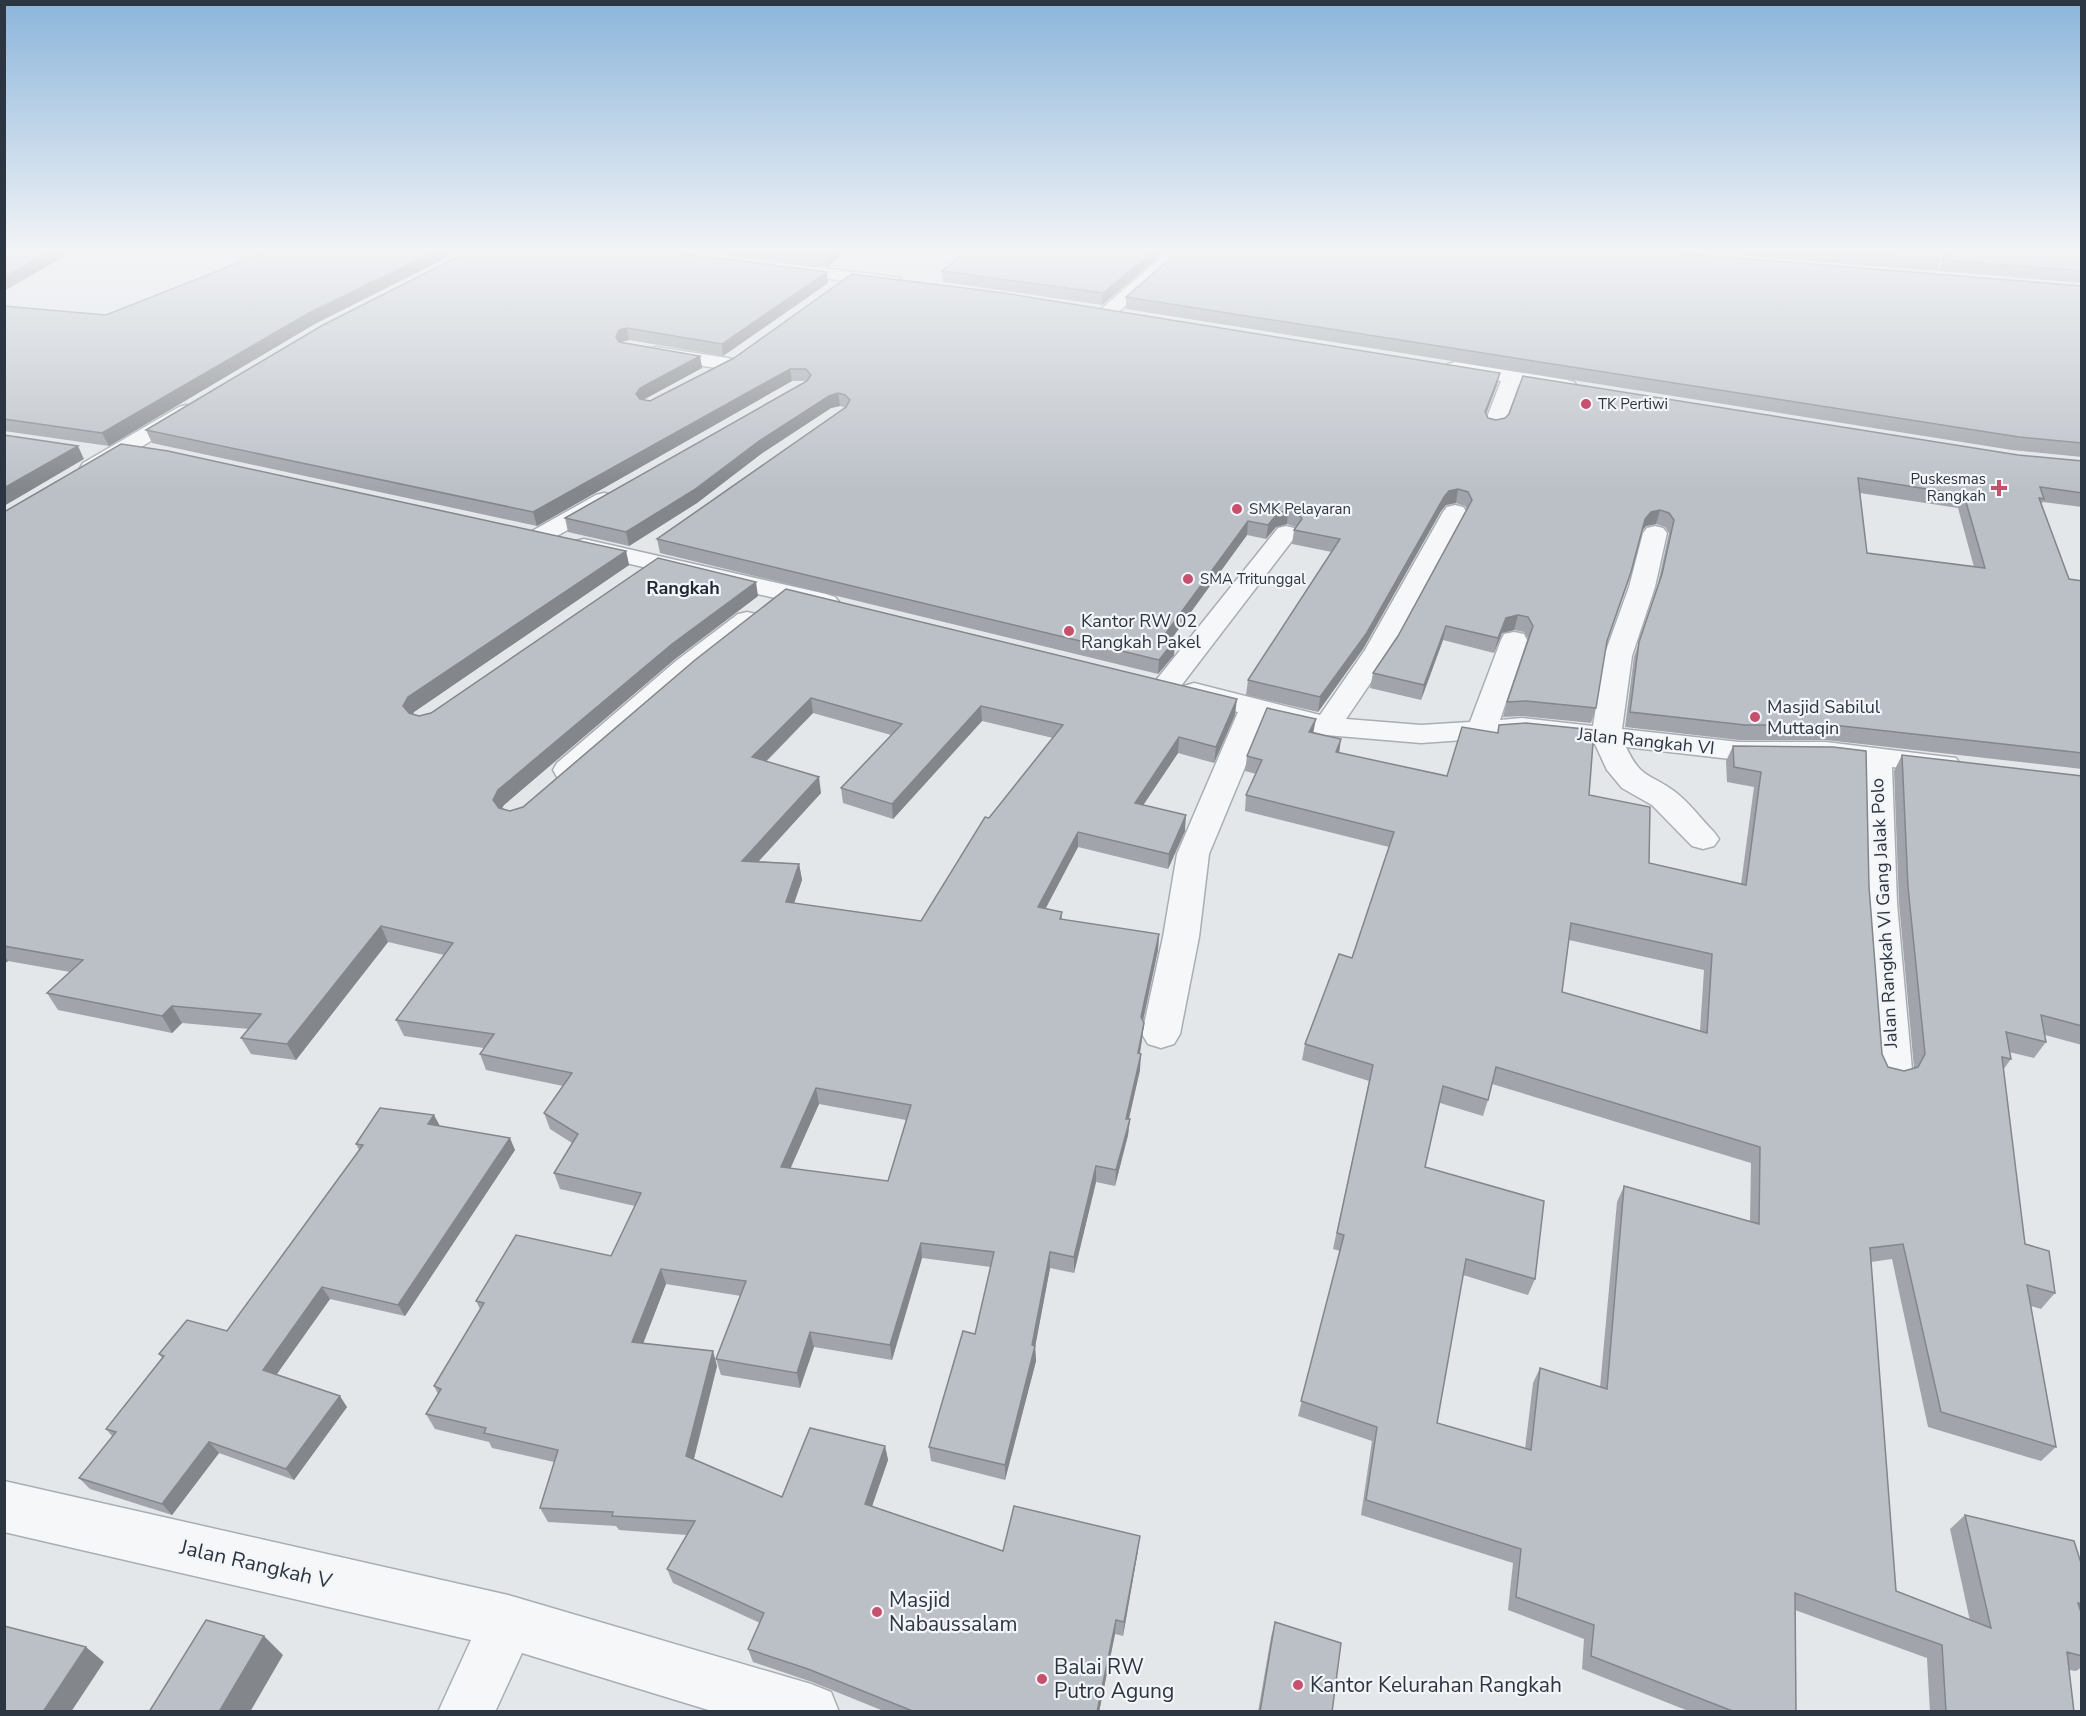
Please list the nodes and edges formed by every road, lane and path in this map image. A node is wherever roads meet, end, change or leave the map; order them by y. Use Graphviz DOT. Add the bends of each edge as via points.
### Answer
graph roads {
  1 [pos="640,350"];
  2 [pos="745,352"];
  3 [pos="728,364"];
  4 [pos="1433,364"];
  5 [pos="1512,377"];
  6 [pos="699,380"];
  7 [pos="1582,389"];
  8 [pos="205,399"];
  9 [pos="1494,425"];
  10 [pos="76,449"];
  11 [pos="120,451"];
  12 [pos="164,454"];
  13 [pos="78,476"];
  14 [pos="620,491"];
  15 [pos="1455,512"];
  16 [pos="1286,533"];
  17 [pos="1655,533"];
  18 [pos="783,592"];
  19 [pos="853,609"];
  20 [pos="1514,640"];
  21 [pos="1255,707"];
  22 [pos="1326,726"];
  23 [pos="1482,730"];
  24 [pos="1606,736"];
  25 [pos="1876,756"];
  26 [pos="1968,767"];
  27 [pos="552,783"];
  28 [pos="1703,839"];
  29 [pos="1161,1034"];
  30 [pos="1893,1070"];
  31 [pos="4,1506"];
  32 [pos="508,1622"];
  33 [pos="466,1712"];
  34 [pos="811,1712"];
  1 -- 3 [label="street"];
  2 -- 3 [label="street"];
  3 -- 6 [label="street"];
  4 -- 5 [label="street"];
  5 -- 7 [label="street"];
  5 -- 9 [label="street"];
  8 -- 11 [label="street"];
  10 -- 11 [label="street"];
  11 -- 12 [label="street"];
  11 -- 13 [label="street"];
  14 -- 18 [label="street" via="529,533"];
  15 -- 22 [label="street" via="1402,609 1344,704"];
  16 -- 21 [label="street, Jalan Rangkah VI" via="1155,682"];
  17 -- 24 [label="street" via="1642,587 1618,656"];
  18 -- 19 [label="street"];
  18 -- 27 [label="street" via="686,667"];
  20 -- 23 [label="street"];
  21 -- 22 [label="street, Jalan Rangkah VI"];
  21 -- 29 [label="street" via="1193,854"];
  22 -- 23 [label="street, Jalan Rangkah VI" via="1421,734"];
  23 -- 24 [label="street, Jalan Rangkah VI" via="1522,727"];
  24 -- 25 [label="street, Jalan Rangkah VI" via="1739,751 1826,751"];
  24 -- 28 [label="street" via="1622,770 1663,798"];
  25 -- 26 [label="street, Jalan Rangkah VI"];
  25 -- 30 [label="street, Jalan Rangkah VI Gang Jalak Polo" via="1880,903"];
  31 -- 32 [label="street, Jalan Rangkah V"];
  32 -- 33 [label="street"];
  32 -- 34 [label="street, Jalan Rangkah V"];
}
